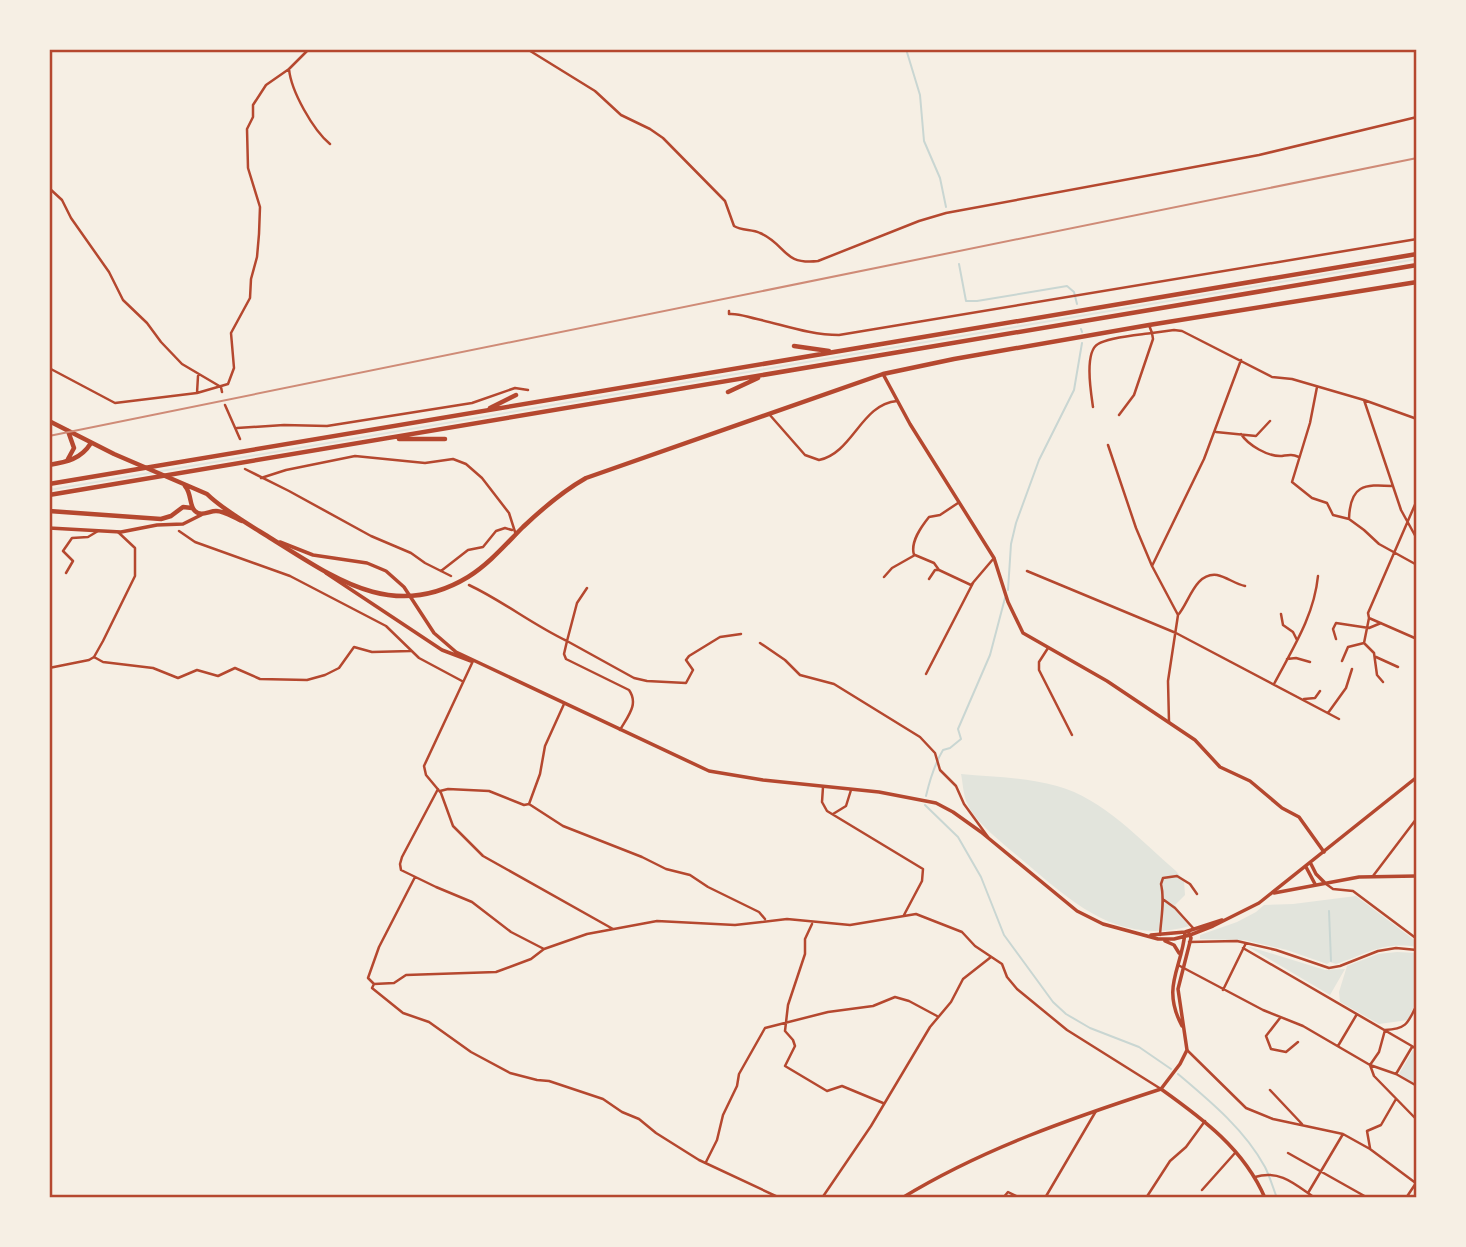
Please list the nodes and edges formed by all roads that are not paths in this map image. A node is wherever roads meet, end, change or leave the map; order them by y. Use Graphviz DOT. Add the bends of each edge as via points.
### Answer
graph roads {
  1 [pos="309,49"];
  2 [pos="527,49"];
  3 [pos="289,69"];
  4 [pos="1417,117"];
  5 [pos="330,144"];
  6 [pos="49,188"];
  7 [pos="1417,239"];
  8 [pos="1417,254"];
  9 [pos="1417,265"];
  10 [pos="1417,282"];
  11 [pos="729,311"];
  12 [pos="1149,325"];
  13 [pos="1152,333"];
  14 [pos="794,346"];
  15 [pos="836,352"];
  16 [pos="1241,360"];
  17 [pos="49,368"];
  18 [pos="198,374"];
  19 [pos="883,374"];
  20 [pos="765,375"];
  21 [pos="1317,387"];
  22 [pos="222,390"];
  23 [pos="528,390"];
  24 [pos="197,393"];
  25 [pos="728,393"];
  26 [pos="516,395"];
  27 [pos="1364,400"];
  28 [pos="897,401"];
  29 [pos="225,405"];
  30 [pos="1093,407"];
  31 [pos="483,411"];
  32 [pos="769,414"];
  33 [pos="1119,415"];
  34 [pos="1417,419"];
  35 [pos="49,421"];
  36 [pos="1270,421"];
  37 [pos="237,428"];
  38 [pos="68,431"];
  39 [pos="1216,432"];
  40 [pos="1241,435"];
  41 [pos="388,438"];
  42 [pos="240,439"];
  43 [pos="445,439"];
  44 [pos="91,443"];
  45 [pos="1108,445"];
  46 [pos="1299,457"];
  47 [pos="65,462"];
  48 [pos="49,465"];
  49 [pos="245,469"];
  50 [pos="261,478"];
  51 [pos="49,484"];
  52 [pos="184,484"];
  53 [pos="1392,486"];
  54 [pos="201,492"];
  55 [pos="49,495"];
  56 [pos="212,499"];
  57 [pos="191,500"];
  58 [pos="1417,500"];
  59 [pos="959,502"];
  60 [pos="193,509"];
  61 [pos="49,511"];
  62 [pos="205,513"];
  63 [pos="1349,519"];
  64 [pos="1407,521"];
  65 [pos="190,522"];
  66 [pos="249,524"];
  67 [pos="49,528"];
  68 [pos="99,531"];
  69 [pos="179,531"];
  70 [pos="118,532"];
  71 [pos="515,533"];
  72 [pos="1417,538"];
  73 [pos="275,541"];
  74 [pos="1392,553"];
  75 [pos="914,555"];
  76 [pos="994,558"];
  77 [pos="312,565"];
  78 [pos="1417,565"];
  79 [pos="1152,566"];
  80 [pos="939,570"];
  81 [pos="441,571"];
  82 [pos="1027,571"];
  83 [pos="66,573"];
  84 [pos="452,576"];
  85 [pos="1318,576"];
  86 [pos="884,577"];
  87 [pos="929,579"];
  88 [pos="973,583"];
  89 [pos="469,584"];
  90 [pos="1245,586"];
  91 [pos="587,588"];
  92 [pos="1281,614"];
  93 [pos="1178,615"];
  94 [pos="1369,618"];
  95 [pos="1381,623"];
  96 [pos="1367,628"];
  97 [pos="1176,633"];
  98 [pos="741,635"];
  99 [pos="1336,639"];
  100 [pos="1417,639"];
  101 [pos="1297,640"];
  102 [pos="567,642"];
  103 [pos="760,643"];
  104 [pos="1364,643"];
  105 [pos="1048,648"];
  106 [pos="411,651"];
  107 [pos="1375,656"];
  108 [pos="94,657"];
  109 [pos="1287,659"];
  110 [pos="473,661"];
  111 [pos="1342,661"];
  112 [pos="1310,662"];
  113 [pos="1398,667"];
  114 [pos="49,668"];
  115 [pos="1352,669"];
  116 [pos="926,674"];
  117 [pos="462,681"];
  118 [pos="1383,682"];
  119 [pos="1274,684"];
  120 [pos="1320,691"];
  121 [pos="1301,698"];
  122 [pos="564,704"];
  123 [pos="1328,713"];
  124 [pos="1339,719"];
  125 [pos="1169,723"];
  126 [pos="620,730"];
  127 [pos="1072,735"];
  128 [pos="1417,777"];
  129 [pos="822,787"];
  130 [pos="851,789"];
  131 [pos="439,790"];
  132 [pos="529,804"];
  133 [pos="834,814"];
  134 [pos="1417,818"];
  135 [pos="990,839"];
  136 [pos="1324,852"];
  137 [pos="1311,864"];
  138 [pos="1306,867"];
  139 [pos="1373,876"];
  140 [pos="1417,876"];
  141 [pos="415,877"];
  142 [pos="1324,882"];
  143 [pos="1315,884"];
  144 [pos="1274,893"];
  145 [pos="1197,894"];
  146 [pos="1164,900"];
  147 [pos="904,915"];
  148 [pos="1235,916"];
  149 [pos="766,920"];
  150 [pos="813,923"];
  151 [pos="613,929"];
  152 [pos="1194,929"];
  153 [pos="1187,933"];
  154 [pos="1159,937"];
  155 [pos="1417,939"];
  156 [pos="1189,942"];
  157 [pos="1246,943"];
  158 [pos="1243,948"];
  159 [pos="544,949"];
  160 [pos="1417,950"];
  161 [pos="1179,955"];
  162 [pos="990,957"];
  163 [pos="1179,965"];
  164 [pos="374,984"];
  165 [pos="1223,990"];
  166 [pos="1417,1004"];
  167 [pos="1357,1014"];
  168 [pos="937,1016"];
  169 [pos="1280,1018"];
  170 [pos="785,1021"];
  171 [pos="1385,1030"];
  172 [pos="1298,1042"];
  173 [pos="1338,1046"];
  174 [pos="1415,1047"];
  175 [pos="1186,1049"];
  176 [pos="1370,1065"];
  177 [pos="1396,1074"];
  178 [pos="1417,1086"];
  179 [pos="1161,1089"];
  180 [pos="1270,1090"];
  181 [pos="1396,1099"];
  182 [pos="883,1103"];
  183 [pos="1096,1111"];
  184 [pos="1417,1120"];
  185 [pos="1205,1121"];
  186 [pos="1302,1124"];
  187 [pos="1343,1134"];
  188 [pos="1370,1149"];
  189 [pos="1236,1151"];
  190 [pos="1288,1153"];
  191 [pos="706,1164"];
  192 [pos="1322,1172"];
  193 [pos="1255,1177"];
  194 [pos="1417,1183"];
  195 [pos="1202,1190"];
  196 [pos="1308,1193"];
  197 [pos="780,1198"];
  198 [pos="822,1198"];
  199 [pos="902,1198"];
  200 [pos="1003,1198"];
  201 [pos="1020,1198"];
  202 [pos="1045,1198"];
  203 [pos="1146,1198"];
  204 [pos="1265,1198"];
  205 [pos="1315,1198"];
  206 [pos="1368,1198"];
  207 [pos="1406,1198"];
  1 -- 3 [label="street"];
  2 -- 4 [label="street" via="594,91 621,115 663,138 724,201 734,226 762,234 790,258 802,261 818,261 946,213 1259,155"];
  3 -- 5 [label="street" via="292,85"];
  3 -- 22 [label="street" via="262,90 246,132 248,168 260,207 257,257 250,298 231,333 232,377"];
  6 -- 18 [label="street" via="62,200 123,300 172,354"];
  7 -- 11 [label="street" via="839,335 805,333"];
  8 -- 15 [label="main road"];
  9 -- 20 [label="main road"];
  10 -- 12 [label="main road"];
  12 -- 13 [label="street"];
  12 -- 19 [label="main road"];
  13 -- 16 [label="street" via="1178,330"];
  13 -- 30 [label="street" via="1101,342 1093,348"];
  13 -- 33 [label="street" via="1134,395"];
  14 -- 15 [label="main road"];
  15 -- 31 [label="main road"];
  16 -- 21 [label="street" via="1274,378"];
  16 -- 39 [label="street"];
  17 -- 24 [label="street" via="115,403"];
  18 -- 22 [label="street"];
  18 -- 24 [label="street"];
  19 -- 28 [label="main road"];
  19 -- 32 [label="main road"];
  20 -- 25 [label="main road"];
  20 -- 41 [label="main road"];
  21 -- 27 [label="street"];
  21 -- 46 [label="street"];
  22 -- 24 [label="street"];
  23 -- 37 [label="street" via="515,388 459,406 327,426"];
  26 -- 31 [label="main road"];
  27 -- 34 [label="street"];
  27 -- 53 [label="street"];
  28 -- 32 [label="street" via="878,408 837,451 819,460 805,455"];
  28 -- 59 [label="main road"];
  29 -- 37 [label="street"];
  31 -- 51 [label="main road"];
  32 -- 71 [label="main road" via="586,478"];
  35 -- 38 [label="main road"];
  36 -- 40 [label="street" via="1258,435"];
  37 -- 42 [label="street"];
  38 -- 44 [label="main road"];
  38 -- 47 [label="main road" via="74,449"];
  39 -- 40 [label="street"];
  39 -- 79 [label="street"];
  40 -- 46 [label="street" via="1270,454"];
  41 -- 43 [label="main road"];
  41 -- 55 [label="main road"];
  44 -- 47 [label="main road"];
  44 -- 52 [label="main road"];
  45 -- 79 [label="street"];
  46 -- 63 [label="street" via="1292,484 1327,503 1333,515"];
  47 -- 48 [label="main road"];
  49 -- 50 [label="street"];
  50 -- 71 [label="street" via="355,456 425,463 453,458 482,478 509,513"];
  50 -- 81 [label="street"];
  52 -- 54 [label="main road"];
  52 -- 57 [label="main road"];
  53 -- 63 [label="street" via="1359,488"];
  53 -- 64 [label="street"];
  54 -- 56 [label="main road"];
  54 -- 57 [label="main road"];
  56 -- 62 [label="main road"];
  56 -- 66 [label="main road"];
  57 -- 60 [label="main road"];
  58 -- 64 [label="street"];
  59 -- 75 [label="street" via="929,517 915,539"];
  59 -- 76 [label="main road"];
  60 -- 61 [label="main road" via="183,507 161,519"];
  60 -- 62 [label="main road"];
  60 -- 65 [label="main road"];
  62 -- 65 [label="main road"];
  62 -- 66 [label="main road" via="221,511"];
  63 -- 74 [label="street"];
  64 -- 72 [label="street"];
  64 -- 74 [label="street"];
  65 -- 70 [label="main road"];
  66 -- 73 [label="main road"];
  67 -- 68 [label="main road"];
  68 -- 70 [label="main road"];
  68 -- 83 [label="street" via="72,538 64,546 73,561"];
  69 -- 106 [label="street" via="195,542 276,569 341,602 386,626"];
  70 -- 108 [label="street" via="135,548 135,576"];
  71 -- 77 [label="main road" via="482,567 454,585 422,596 375,594"];
  71 -- 81 [label="street" via="499,529 483,547 468,550"];
  73 -- 77 [label="main road"];
  73 -- 110 [label="main road" via="313,555 367,563 386,571 404,587 434,633"];
  74 -- 78 [label="street"];
  74 -- 94 [label="street"];
  75 -- 80 [label="street"];
  75 -- 86 [label="street"];
  76 -- 88 [label="street"];
  76 -- 105 [label="main road" via="1023,633"];
  77 -- 110 [label="main road" via="442,650"];
  79 -- 93 [label="street"];
  80 -- 87 [label="street"];
  80 -- 88 [label="street"];
  81 -- 84 [label="street"];
  82 -- 97 [label="street"];
  85 -- 101 [label="street" via="1309,617"];
  88 -- 116 [label="street"];
  89 -- 102 [label="street"];
  90 -- 93 [label="street" via="1210,576 1198,583"];
  91 -- 102 [label="street"];
  92 -- 101 [label="street" via="1283,625"];
  93 -- 97 [label="street"];
  94 -- 95 [label="street"];
  94 -- 96 [label="street"];
  95 -- 96 [label="street"];
  95 -- 100 [label="street"];
  96 -- 99 [label="street" via="1336,623"];
  96 -- 104 [label="street"];
  97 -- 119 [label="street"];
  97 -- 125 [label="street" via="1168,681"];
  98 -- 102 [label="street" via="720,637 692,653 686,660 692,676 687,683 678,684 634,678"];
  101 -- 109 [label="street"];
  102 -- 126 [label="street" via="566,659 632,693 634,706"];
  103 -- 135 [label="street" via="800,675 834,684 920,737 935,752 940,770 956,786"];
  104 -- 107 [label="street"];
  104 -- 111 [label="street" via="1348,647"];
  105 -- 125 [label="main road"];
  105 -- 127 [label="street" via="1038,662 1039,670"];
  106 -- 108 [label="street" via="372,652 354,647 339,668 300,680 260,679 235,668 218,676 197,670 178,678 153,668"];
  106 -- 117 [label="street"];
  107 -- 113 [label="street"];
  107 -- 118 [label="street" via="1377,675"];
  108 -- 114 [label="street"];
  109 -- 112 [label="street"];
  109 -- 119 [label="street"];
  110 -- 117 [label="street"];
  110 -- 122 [label="main road"];
  115 -- 123 [label="street" via="1346,688"];
  117 -- 131 [label="street" via="424,766"];
  119 -- 121 [label="street"];
  120 -- 121 [label="street" via="1315,698"];
  121 -- 123 [label="street"];
  122 -- 126 [label="main road"];
  122 -- 132 [label="street" via="545,746"];
  123 -- 124 [label="street"];
  125 -- 136 [label="main road" via="1220,767 1252,783 1297,816"];
  126 -- 129 [label="main road" via="709,771"];
  128 -- 136 [label="main road"];
  129 -- 130 [label="main road"];
  129 -- 133 [label="street" via="823,806"];
  130 -- 133 [label="street" via="846,806"];
  130 -- 135 [label="main road" via="936,803"];
  131 -- 132 [label="street" via="489,791"];
  131 -- 141 [label="street" via="400,861 401,870"];
  131 -- 151 [label="street" via="453,826 483,856"];
  132 -- 149 [label="street" via="563,826 690,875"];
  133 -- 147 [label="street" via="923,869 924,877"];
  134 -- 139 [label="street"];
  135 -- 154 [label="main road" via="1077,911 1102,924"];
  136 -- 137 [label="main road"];
  137 -- 138 [label="main road"];
  137 -- 142 [label="main road"];
  138 -- 143 [label="main road"];
  138 -- 144 [label="main road"];
  139 -- 140 [label="main road"];
  139 -- 142 [label="main road"];
  141 -- 159 [label="street" via="472,902 511,932"];
  141 -- 164 [label="street" via="374,960 368,978"];
  142 -- 143 [label="main road"];
  142 -- 155 [label="street" via="1333,889 1353,891"];
  143 -- 144 [label="main road"];
  144 -- 148 [label="main road"];
  145 -- 146 [label="street" via="1180,877 1170,876 1161,884"];
  146 -- 152 [label="street"];
  146 -- 154 [label="street"];
  147 -- 150 [label="street" via="857,924"];
  147 -- 162 [label="street" via="923,916 955,928"];
  148 -- 152 [label="main road"];
  148 -- 153 [label="main road"];
  149 -- 150 [label="street"];
  149 -- 151 [label="street" via="734,925 661,920"];
  150 -- 170 [label="street"];
  151 -- 159 [label="street"];
  152 -- 153 [label="main road"];
  153 -- 154 [label="main road"];
  153 -- 156 [label="main road"];
  153 -- 161 [label="main road"];
  154 -- 161 [label="main road" via="1174,944"];
  156 -- 157 [label="street"];
  156 -- 163 [label="main road"];
  157 -- 158 [label="street"];
  157 -- 160 [label="street" via="1329,968 1378,951"];
  158 -- 165 [label="street"];
  158 -- 167 [label="street"];
  159 -- 164 [label="street" via="496,972 406,975"];
  161 -- 163 [label="main road"];
  162 -- 168 [label="street" via="963,979"];
  162 -- 179 [label="street" via="1002,964 1014,986 1067,1030"];
  163 -- 165 [label="street"];
  163 -- 175 [label="main road"];
  164 -- 191 [label="street" via="372,988 399,1010 429,1021 478,1056 520,1076 603,1099"];
  165 -- 169 [label="street"];
  166 -- 171 [label="street" via="1403,1027"];
  167 -- 171 [label="street"];
  167 -- 173 [label="street"];
  168 -- 170 [label="street" via="895,996 870,1006"];
  168 -- 182 [label="street"];
  169 -- 172 [label="street" via="1266,1036 1271,1049 1286,1052"];
  169 -- 173 [label="street"];
  170 -- 182 [label="street" via="785,1031 795,1043 786,1067 827,1091 842,1086"];
  170 -- 191 [label="street" via="765,1028 756,1042 739,1074"];
  171 -- 174 [label="street"];
  171 -- 176 [label="street"];
  173 -- 176 [label="street"];
  174 -- 177 [label="street"];
  175 -- 179 [label="main road"];
  175 -- 186 [label="street" via="1246,1108"];
  176 -- 177 [label="street"];
  176 -- 181 [label="street" via="1374,1076"];
  177 -- 178 [label="street"];
  179 -- 183 [label="main road"];
  179 -- 185 [label="main road"];
  180 -- 186 [label="street"];
  181 -- 184 [label="street"];
  181 -- 188 [label="street" via="1381,1125 1367,1132"];
  182 -- 198 [label="street"];
  183 -- 199 [label="main road" via="959,1166"];
  183 -- 202 [label="street"];
  185 -- 189 [label="main road"];
  185 -- 203 [label="street"];
  186 -- 187 [label="street"];
  187 -- 188 [label="street"];
  187 -- 192 [label="street"];
  188 -- 194 [label="street"];
  189 -- 193 [label="main road"];
  189 -- 195 [label="street"];
  190 -- 192 [label="street"];
  191 -- 197 [label="street"];
  192 -- 196 [label="street"];
  192 -- 206 [label="street"];
  193 -- 196 [label="street" via="1281,1176"];
  193 -- 204 [label="main road"];
  194 -- 207 [label="street"];
  196 -- 205 [label="street"];
  200 -- 201 [label="street" via="1008,1192"];
}
